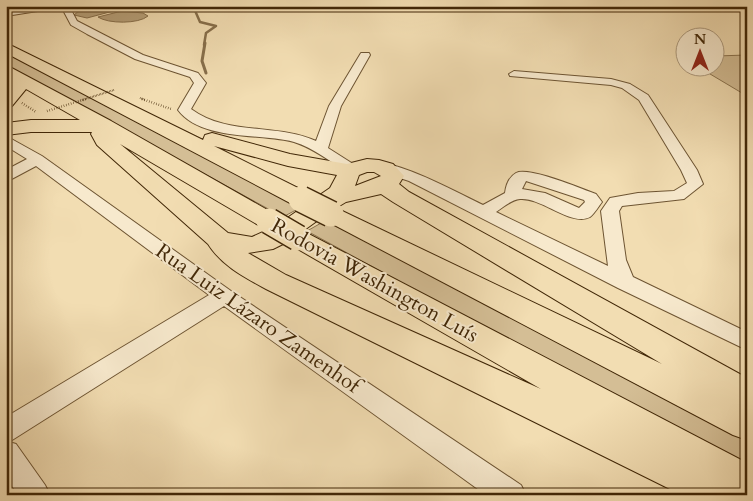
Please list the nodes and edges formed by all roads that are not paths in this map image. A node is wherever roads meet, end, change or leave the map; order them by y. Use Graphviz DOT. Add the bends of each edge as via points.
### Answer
graph roads {
  1 [pos="6,14"];
  2 [pos="6,47"];
  3 [pos="365,55"];
  4 [pos="6,70"];
  5 [pos="514,74"];
  6 [pos="112,95"];
  7 [pos="6,102"];
  8 [pos="104,125"];
  9 [pos="6,128"];
  10 [pos="6,140"];
  11 [pos="320,150"];
  12 [pos="37,159"];
  13 [pos="352,170"];
  14 [pos="6,177"];
  15 [pos="384,179"];
  16 [pos="513,195"];
  17 [pos="331,207"];
  18 [pos="483,212"];
  19 [pos="279,233"];
  20 [pos="219,239"];
  21 [pos="276,282"];
  22 [pos="625,283"];
  23 [pos="224,296"];
  24 [pos="747,342"];
  25 [pos="747,396"];
  26 [pos="747,423"];
  27 [pos="6,431"];
  28 [pos="6,453"];
  29 [pos="747,485"];
  30 [pos="503,493"];
  31 [pos="35,495"];
  32 [pos="728,495"];
  1 -- 11 [label="street" via="66,8 74,23 139,58 194,75 200,83 184,110 194,119 234,130 297,138"];
  2 -- 6 [label="highway, Rodovia Washington Luís"];
  3 -- 11 [label="street" via="335,106"];
  4 -- 7 [label="highway" via="19,87"];
  4 -- 8 [label="highway, Rodovia Washington Luís"];
  5 -- 22 [label="street" via="626,86 644,98 689,170 695,184 678,196 616,202 610,210 616,260"];
  6 -- 13 [label="highway" via="185,132 288,160"];
  6 -- 17 [label="highway, Rodovia Washington Luís, bridge" via="301,198"];
  8 -- 9 [label="highway"];
  8 -- 19 [label="highway, Rodovia Washington Luís"];
  8 -- 20 [label="highway" via="101,134 104,141"];
  10 -- 12 [label="street, Rua Luiz Lázaro Zamenhof"];
  11 -- 13 [label="street"];
  12 -- 14 [label="street"];
  12 -- 23 [label="street, Rua Luiz Lázaro Zamenhof"];
  13 -- 15 [label="highway" via="366,166"];
  13 -- 17 [label="highway"];
  15 -- 17 [label="highway" via="352,192"];
  15 -- 18 [label="street" via="423,184"];
  15 -- 25 [label="highway" via="401,197"];
  16 -- 18 [label="street"];
  17 -- 19 [label="highway"];
  17 -- 26 [label="highway, Rodovia Washington Luís"];
  18 -- 22 [label="street"];
  19 -- 20 [label="highway" via="246,245"];
  19 -- 21 [label="highway" via="265,253 265,263"];
  19 -- 29 [label="highway, Rodovia Washington Luís"];
  20 -- 21 [label="highway" via="223,247 249,267"];
  21 -- 32 [label="highway"];
  22 -- 24 [label="street"];
  23 -- 27 [label="street"];
  23 -- 30 [label="street, Rua Luiz Lázaro Zamenhof"];
  28 -- 31 [label="street"];
}
